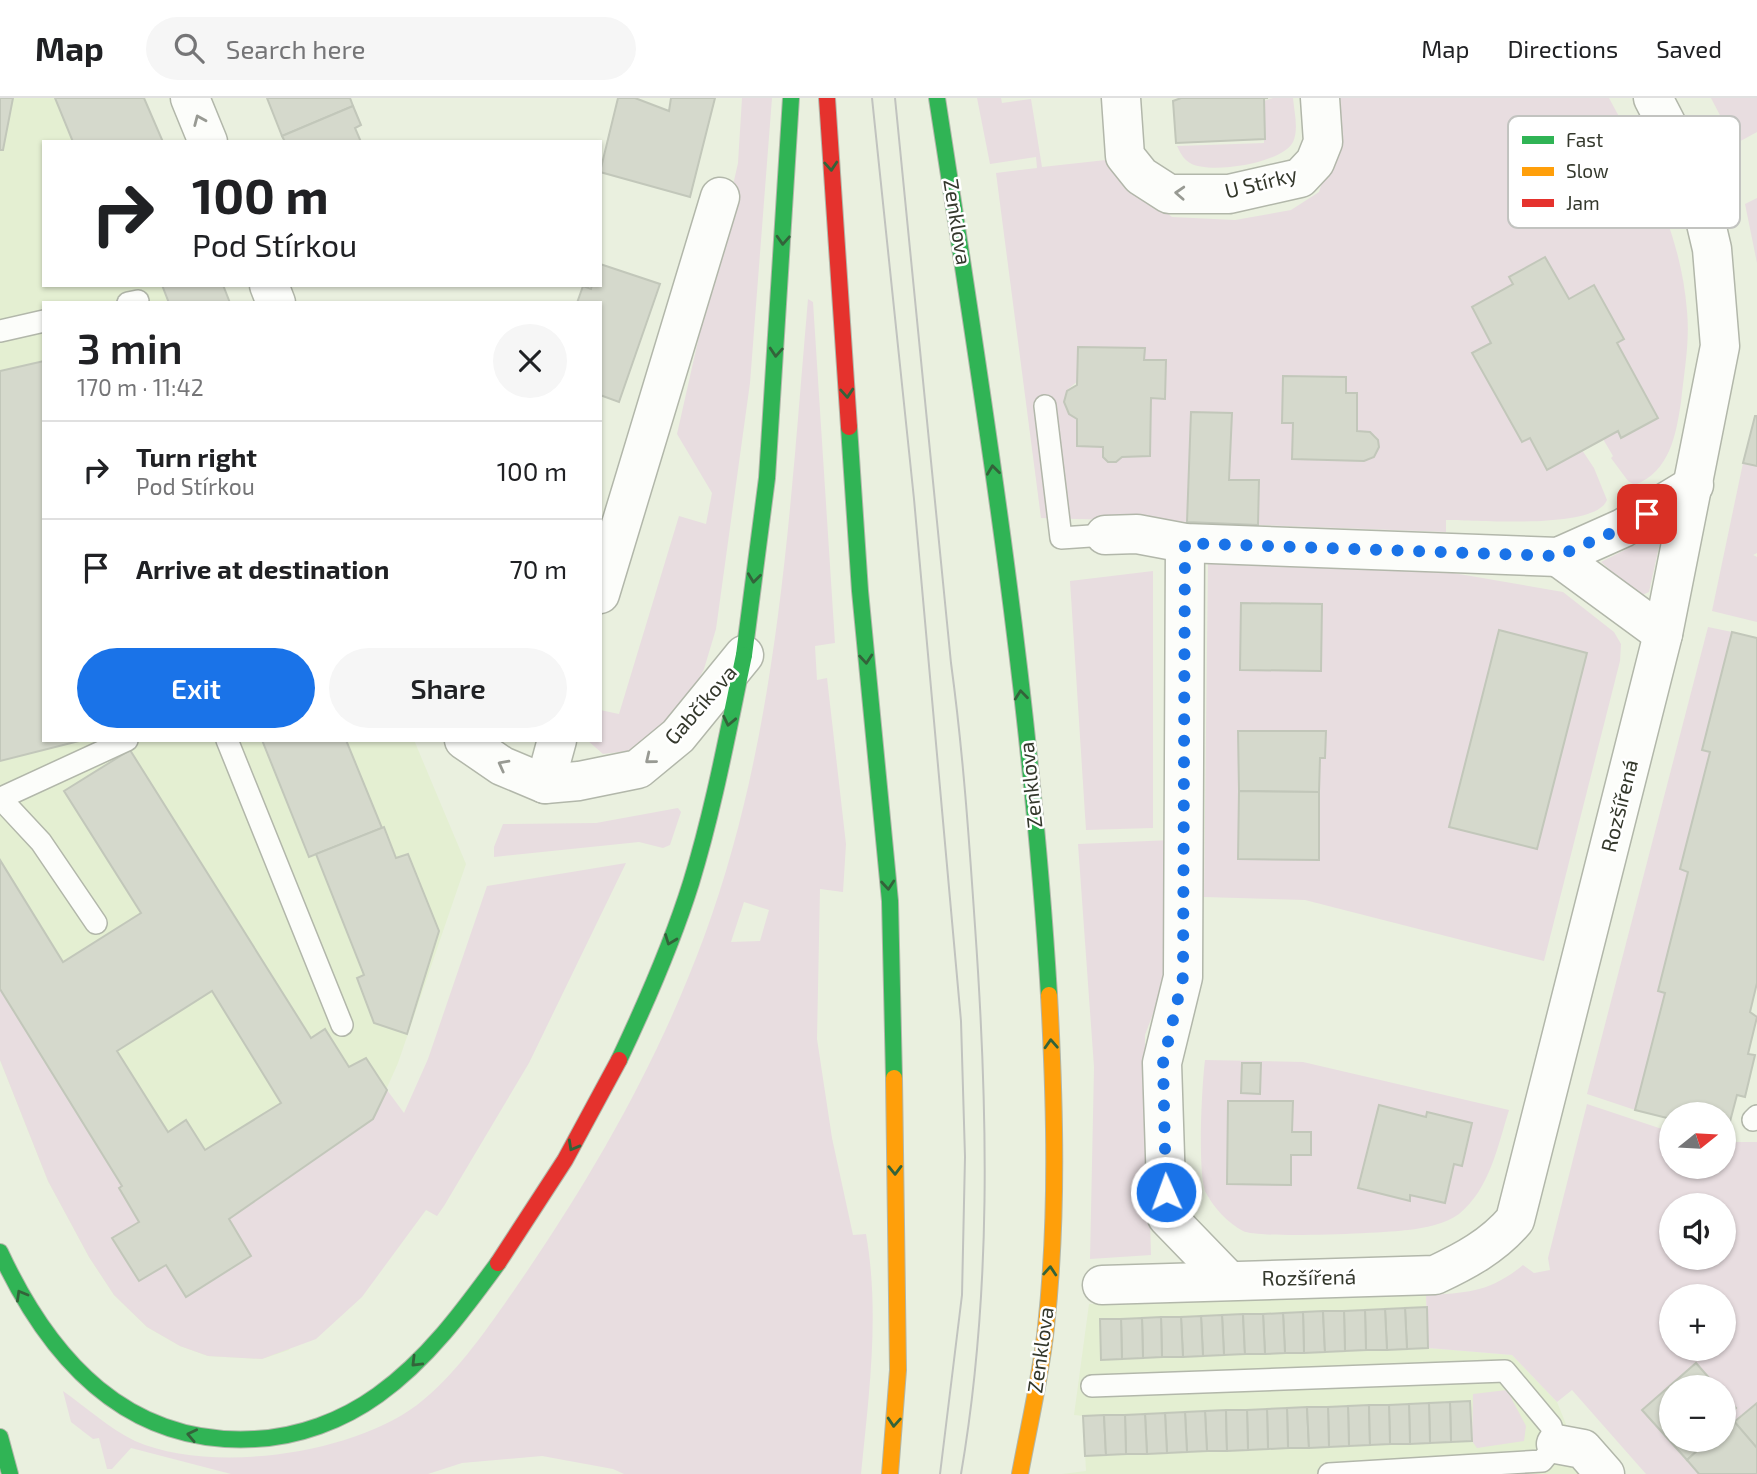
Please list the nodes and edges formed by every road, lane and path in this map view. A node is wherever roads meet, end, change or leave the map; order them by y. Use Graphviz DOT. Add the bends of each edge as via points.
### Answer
graph roads {
  1 [pos="190,98"];
  2 [pos="791,98"];
  3 [pos="827,98"];
  4 [pos="922,98"];
  5 [pos="937,98"];
  6 [pos="1121,98"];
  7 [pos="1320,98"];
  8 [pos="1653,98"];
  9 [pos="1662,116"];
  10 [pos="207,140"];
  11 [pos="720,197"];
  12 [pos="956,215"];
  13 [pos="1707,228"];
  14 [pos="42,321"];
  15 [pos="0,331"];
  16 [pos="1045,406"];
  17 [pos="1694,485"];
  18 [pos="1105,535"];
  19 [pos="1185,543"];
  20 [pos="1558,556"];
  21 [pos="602,587"];
  22 [pos="1663,634"];
  23 [pos="744,654"];
  24 [pos="123,742"];
  25 [pos="228,742"];
  26 [pos="467,742"];
  27 [pos="556,742"];
  28 [pos="545,784"];
  29 [pos="0,798"];
  30 [pos="96,923"];
  31 [pos="342,1025"];
  32 [pos="0,1252"];
  33 [pos="1228,1280"];
  34 [pos="1102,1285"];
  35 [pos="1092,1387"];
  36 [pos="0,1437"];
  37 [pos="1556,1444"];
  38 [pos="10,1474"];
  39 [pos="890,1474"];
  40 [pos="1020,1474"];
  41 [pos="1329,1474"];
  42 [pos="1605,1474"];
  10 -- 1 [label="street, one-way"];
  2 -- 23 [label="main road, one-way" via="767,478"];
  3 -- 39 [label="main road, one-way" via="860,591 890,901 898,1370"];
  4 -- 12 [label="lane"];
  5 -- 12 [label="main road, Zenklova"];
  7 -- 6 [label="street, U Stírky, one-way" via="1323,142 1315,162 1300,178 1229,194 1170,194 1141,176 1118,151"];
  8 -- 9 [label="street, Rozšířená"];
  11 -- 21 [label="street"];
  40 -- 12 [label="main road, Zenklova, one-way" via="1047,1314 1054,1220 1048,979 1015,641"];
  13 -- 17 [label="street, Rozšířená" via="1720,345"];
  14 -- 15 [label="lane"];
  16 -- 18 [label="lane" via="1061,538"];
  17 -- 20 [label="street" via="1623,528"];
  17 -- 22 [label="street, Rozšířená"];
  18 -- 19 [label="street" via="1137,534"];
  19 -- 20 [label="street"];
  19 -- 33 [label="street" via="1183,977 1163,1063 1167,1217"];
  20 -- 22 [label="street"];
  22 -- 33 [label="street, Rozšířená" via="1515,1220 1503,1235 1472,1257 1436,1275"];
  23 -- 28 [label="street, Gabčíkova, one-way" via="678,737 638,769"];
  23 -- 32 [label="main road, one-way" via="702,847 662,961 612,1073 553,1180 499,1262 435,1342 389,1387 327,1423 259,1441 225,1441 167,1429 121,1406 78,1369 31,1313"];
  24 -- 29 [label="lane"];
  25 -- 31 [label="lane"];
  28 -- 26 [label="street, one-way" via="502,766"];
  27 -- 28 [label="street"];
  29 -- 30 [label="lane" via="41,842"];
  33 -- 34 [label="street, Rozšířená"];
  35 -- 37 [label="lane" via="1505,1371 1551,1426"];
  36 -- 38 [label="main road"];
  37 -- 41 [label="lane" via="1542,1461"];
  37 -- 42 [label="street" via="1583,1449"];
}
